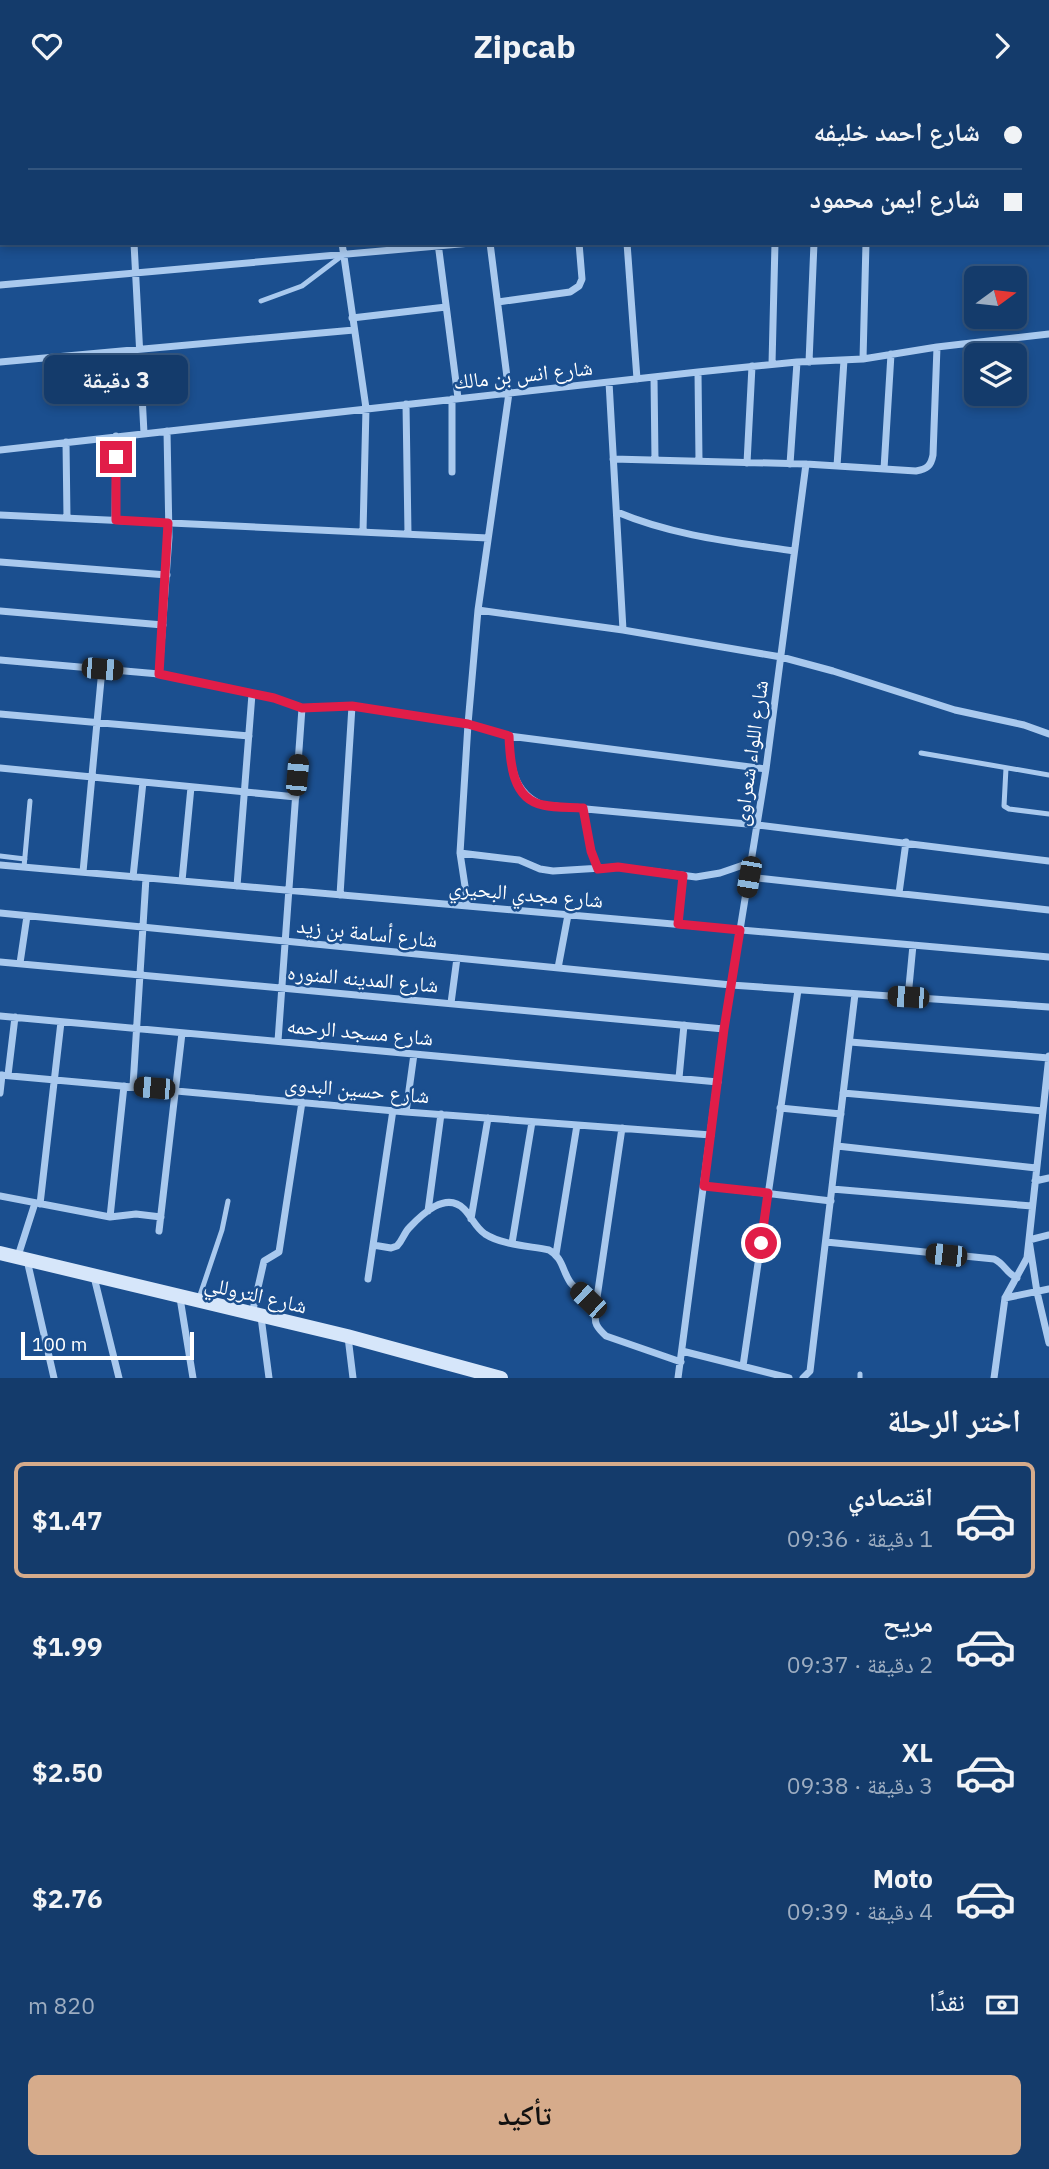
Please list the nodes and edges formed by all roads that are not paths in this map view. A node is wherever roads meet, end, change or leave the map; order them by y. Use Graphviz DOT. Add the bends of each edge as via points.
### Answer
graph roads {
  1 [pos="134,245"];
  2 [pos="342,245"];
  3 [pos="438,245"];
  4 [pos="490,245"];
  5 [pos="579,245"];
  6 [pos="627,245"];
  7 [pos="775,245"];
  8 [pos="814,245"];
  9 [pos="866,245"];
  10 [pos="344,255"];
  11 [pos="136,272"];
  12 [pos="0,285"];
  13 [pos="261,301"];
  14 [pos="498,302"];
  15 [pos="446,307"];
  16 [pos="352,318"];
  17 [pos="354,330"];
  18 [pos="1049,334"];
  19 [pos="937,347"];
  20 [pos="140,349"];
  21 [pos="891,354"];
  22 [pos="863,359"];
  23 [pos="844,360"];
  24 [pos="0,362"];
  25 [pos="797,362"];
  26 [pos="809,362"];
  27 [pos="772,364"];
  28 [pos="752,366"];
  29 [pos="698,372"];
  30 [pos="654,377"];
  31 [pos="637,379"];
  32 [pos="609,382"];
  33 [pos="509,393"];
  34 [pos="455,399"];
  35 [pos="406,404"];
  36 [pos="366,408"];
  37 [pos="167,431"];
  38 [pos="144,433"];
  39 [pos="116,436"];
  40 [pos="66,442"];
  41 [pos="0,450"];
  42 [pos="613,459"];
  43 [pos="654,460"];
  44 [pos="699,461"];
  45 [pos="747,463"];
  46 [pos="790,464"];
  47 [pos="806,464"];
  48 [pos="837,466"];
  49 [pos="884,469"];
  50 [pos="452,472"];
  51 [pos="617,512"];
  52 [pos="0,515"];
  53 [pos="67,518"];
  54 [pos="116,520"];
  55 [pos="168,523"];
  56 [pos="363,532"];
  57 [pos="408,534"];
  58 [pos="488,538"];
  59 [pos="794,551"];
  60 [pos="0,562"];
  61 [pos="167,575"];
  62 [pos="478,610"];
  63 [pos="0,611"];
  64 [pos="163,625"];
  65 [pos="623,630"];
  66 [pos="780,657"];
  67 [pos="0,660"];
  68 [pos="102,669"];
  69 [pos="159,674"];
  70 [pos="252,694"];
  71 [pos="352,706"];
  72 [pos="302,708"];
  73 [pos="0,714"];
  74 [pos="97,723"];
  75 [pos="468,724"];
  76 [pos="1049,734"];
  77 [pos="249,736"];
  78 [pos="509,736"];
  79 [pos="921,753"];
  80 [pos="0,768"];
  81 [pos="1006,768"];
  82 [pos="766,769"];
  83 [pos="1049,775"];
  84 [pos="92,777"];
  85 [pos="143,782"];
  86 [pos="191,787"];
  87 [pos="244,792"];
  88 [pos="296,797"];
  89 [pos="30,801"];
  90 [pos="583,808"];
  91 [pos="1049,814"];
  92 [pos="758,825"];
  93 [pos="906,842"];
  94 [pos="460,853"];
  95 [pos="0,856"];
  96 [pos="1049,861"];
  97 [pos="752,862"];
  98 [pos="24,863"];
  99 [pos="0,865"];
  100 [pos="598,869"];
  101 [pos="83,872"];
  102 [pos="683,876"];
  103 [pos="132,877"];
  104 [pos="749,877"];
  105 [pos="146,878"];
  106 [pos="182,881"];
  107 [pos="237,886"];
  108 [pos="289,890"];
  109 [pos="899,893"];
  110 [pos="340,895"];
  111 [pos="468,906"];
  112 [pos="1049,910"];
  113 [pos="0,913"];
  114 [pos="568,915"];
  115 [pos="27,916"];
  116 [pos="678,924"];
  117 [pos="143,927"];
  118 [pos="740,930"];
  119 [pos="285,941"];
  120 [pos="913,945"];
  121 [pos="1049,957"];
  122 [pos="457,958"];
  123 [pos="0,962"];
  124 [pos="20,963"];
  125 [pos="558,968"];
  126 [pos="140,975"];
  127 [pos="731,985"];
  128 [pos="282,988"];
  129 [pos="798,989"];
  130 [pos="855,993"];
  131 [pos="908,997"];
  132 [pos="451,1003"];
  133 [pos="1049,1007"];
  134 [pos="0,1016"];
  135 [pos="15,1017"];
  136 [pos="61,1022"];
  137 [pos="684,1025"];
  138 [pos="136,1028"];
  139 [pos="724,1029"];
  140 [pos="182,1033"];
  141 [pos="278,1041"];
  142 [pos="849,1042"];
  143 [pos="414,1054"];
  144 [pos="1049,1057"];
  145 [pos="3,1075"];
  146 [pos="679,1078"];
  147 [pos="54,1079"];
  148 [pos="718,1082"];
  149 [pos="128,1086"];
  150 [pos="175,1090"];
  151 [pos="0,1093"];
  152 [pos="844,1093"];
  153 [pos="302,1102"];
  154 [pos="780,1108"];
  155 [pos="393,1111"];
  156 [pos="1043,1111"];
  157 [pos="406,1112"];
  158 [pos="441,1114"];
  159 [pos="841,1114"];
  160 [pos="488,1118"];
  161 [pos="532,1122"];
  162 [pos="577,1125"];
  163 [pos="622,1128"];
  164 [pos="711,1135"];
  165 [pos="837,1146"];
  166 [pos="1036,1168"];
  167 [pos="1049,1178"];
  168 [pos="1035,1181"];
  169 [pos="704,1186"];
  170 [pos="832,1189"];
  171 [pos="768,1193"];
  172 [pos="0,1196"];
  173 [pos="228,1201"];
  174 [pos="831,1201"];
  175 [pos="37,1203"];
  176 [pos="1032,1206"];
  177 [pos="428,1211"];
  178 [pos="110,1217"];
  179 [pos="160,1217"];
  180 [pos="471,1219"];
  181 [pos="159,1231"];
  182 [pos="1049,1235"];
  183 [pos="1029,1240"];
  184 [pos="512,1243"];
  185 [pos="826,1243"];
  186 [pos="373,1245"];
  187 [pos="0,1253"];
  188 [pos="555,1254"];
  189 [pos="22,1258"];
  190 [pos="94,1276"];
  191 [pos="1017,1278"];
  192 [pos="368,1279"];
  193 [pos="1049,1289"];
  194 [pos="1037,1292"];
  195 [pos="180,1298"];
  196 [pos="1005,1298"];
  197 [pos="197,1302"];
  198 [pos="595,1312"];
  199 [pos="256,1316"];
  200 [pos="347,1336"];
  201 [pos="1049,1343"];
  202 [pos="682,1351"];
  203 [pos="681,1362"];
  204 [pos="743,1366"];
  205 [pos="54,1378"];
  206 [pos="119,1378"];
  207 [pos="193,1378"];
  208 [pos="269,1378"];
  209 [pos="353,1378"];
  210 [pos="501,1378"];
  211 [pos="678,1378"];
  212 [pos="789,1378"];
  213 [pos="803,1378"];
  214 [pos="994,1378"];
  1 -- 11 [label="street"];
  2 -- 10 [label="street"];
  3 -- 10 [label="street"];
  3 -- 15 [label="street"];
  4 -- 14 [label="street"];
  5 -- 14 [label="street" via="582,279 575,290"];
  6 -- 31 [label="street"];
  7 -- 27 [label="street"];
  8 -- 26 [label="street"];
  9 -- 22 [label="street"];
  10 -- 11 [label="street"];
  10 -- 13 [label="lane" via="302,286"];
  10 -- 16 [label="street"];
  11 -- 12 [label="street"];
  11 -- 20 [label="street"];
  14 -- 33 [label="street"];
  15 -- 16 [label="street"];
  15 -- 34 [label="street"];
  16 -- 17 [label="street"];
  17 -- 20 [label="street"];
  17 -- 36 [label="street"];
  18 -- 19 [label="street, شارع انس بن مالك"];
  19 -- 21 [label="street, شارع انس بن مالك"];
  19 -- 49 [label="street" via="932,463 916,471"];
  20 -- 24 [label="street"];
  20 -- 38 [label="street"];
  21 -- 22 [label="street, شارع انس بن مالك"];
  21 -- 49 [label="street"];
  22 -- 23 [label="street, شارع انس بن مالك"];
  23 -- 26 [label="street, شارع انس بن مالك"];
  23 -- 48 [label="street"];
  25 -- 26 [label="street, شارع انس بن مالك"];
  25 -- 27 [label="street, شارع انس بن مالك"];
  25 -- 46 [label="street"];
  27 -- 28 [label="street, شارع انس بن مالك"];
  28 -- 29 [label="street, شارع انس بن مالك"];
  28 -- 45 [label="street"];
  29 -- 30 [label="street, شارع انس بن مالك"];
  29 -- 44 [label="street"];
  30 -- 31 [label="street, شارع انس بن مالك"];
  30 -- 43 [label="street"];
  31 -- 32 [label="street, شارع انس بن مالك"];
  32 -- 33 [label="street, شارع انس بن مالك"];
  32 -- 42 [label="street"];
  33 -- 34 [label="street, شارع انس بن مالك"];
  33 -- 58 [label="street"];
  34 -- 35 [label="street, شارع انس بن مالك"];
  34 -- 50 [label="street"];
  35 -- 36 [label="street, شارع انس بن مالك"];
  35 -- 57 [label="street"];
  36 -- 37 [label="street, شارع انس بن مالك"];
  36 -- 56 [label="street"];
  37 -- 38 [label="street, شارع انس بن مالك"];
  37 -- 55 [label="street"];
  38 -- 39 [label="street, شارع انس بن مالك"];
  39 -- 40 [label="street, شارع انس بن مالك"];
  39 -- 54 [label="street"];
  40 -- 41 [label="street, شارع انس بن مالك"];
  40 -- 53 [label="street"];
  42 -- 43 [label="street"];
  42 -- 51 [label="street"];
  43 -- 44 [label="street"];
  44 -- 45 [label="street"];
  45 -- 46 [label="street"];
  46 -- 47 [label="street"];
  47 -- 48 [label="street"];
  47 -- 59 [label="street, شارع اللواء شعراوى"];
  48 -- 49 [label="street"];
  51 -- 59 [label="street" via="685,535"];
  51 -- 65 [label="street"];
  52 -- 53 [label="street"];
  53 -- 54 [label="street"];
  54 -- 55 [label="street"];
  55 -- 56 [label="street"];
  55 -- 61 [label="street"];
  56 -- 57 [label="street"];
  57 -- 58 [label="street"];
  58 -- 62 [label="street"];
  59 -- 66 [label="street, شارع اللواء شعراوى"];
  60 -- 61 [label="street"];
  61 -- 64 [label="street"];
  62 -- 65 [label="street"];
  62 -- 75 [label="street"];
  63 -- 64 [label="street"];
  64 -- 69 [label="street"];
  65 -- 66 [label="street"];
  66 -- 76 [label="street"];
  66 -- 82 [label="street, شارع اللواء شعراوى"];
  67 -- 68 [label="street"];
  68 -- 69 [label="street"];
  68 -- 74 [label="street"];
  69 -- 70 [label="street"];
  70 -- 72 [label="street"];
  70 -- 77 [label="street"];
  71 -- 72 [label="street"];
  71 -- 75 [label="street"];
  71 -- 110 [label="street"];
  72 -- 88 [label="street"];
  73 -- 74 [label="street"];
  74 -- 77 [label="street"];
  74 -- 84 [label="street"];
  75 -- 78 [label="street"];
  75 -- 94 [label="street"];
  77 -- 87 [label="street"];
  78 -- 82 [label="street"];
  78 -- 90 [label="street" via="510,764 525,796 543,805"];
  79 -- 81 [label="lane"];
  80 -- 84 [label="street"];
  81 -- 83 [label="lane"];
  81 -- 91 [label="lane" via="1004,806"];
  82 -- 92 [label="street, شارع اللواء شعراوى"];
  84 -- 85 [label="street"];
  84 -- 101 [label="street"];
  85 -- 86 [label="street"];
  85 -- 103 [label="street"];
  86 -- 87 [label="street"];
  86 -- 106 [label="street"];
  87 -- 88 [label="street"];
  87 -- 107 [label="street"];
  88 -- 108 [label="street"];
  89 -- 98 [label="lane"];
  90 -- 92 [label="street"];
  90 -- 100 [label="street"];
  92 -- 93 [label="street"];
  92 -- 97 [label="street, شارع اللواء شعراوى"];
  93 -- 96 [label="street"];
  93 -- 109 [label="street"];
  94 -- 100 [label="street" via="504,857 554,871"];
  94 -- 111 [label="street"];
  95 -- 98 [label="lane"];
  97 -- 102 [label="street" via="706,877"];
  97 -- 104 [label="street, شارع اللواء شعراوى"];
  98 -- 99 [label="street, شارع مجدي البحيري"];
  98 -- 101 [label="street, شارع مجدي البحيري"];
  100 -- 102 [label="street" via="618,867"];
  101 -- 103 [label="street, شارع مجدي البحيري"];
  102 -- 116 [label="street"];
  103 -- 105 [label="street, شارع مجدي البحيري"];
  104 -- 109 [label="street"];
  104 -- 118 [label="street, شارع اللواء شعراوى"];
  105 -- 106 [label="street, شارع مجدي البحيري"];
  105 -- 117 [label="street"];
  106 -- 107 [label="street, شارع مجدي البحيري"];
  107 -- 108 [label="street, شارع مجدي البحيري"];
  108 -- 110 [label="street, شارع مجدي البحيري"];
  108 -- 119 [label="street"];
  109 -- 112 [label="street"];
  110 -- 111 [label="street, شارع مجدي البحيري"];
  111 -- 114 [label="street, شارع مجدي البحيري"];
  113 -- 115 [label="street, شارع أسامة بن زيد"];
  114 -- 116 [label="street, شارع مجدي البحيري"];
  114 -- 125 [label="street"];
  115 -- 117 [label="street, شارع أسامة بن زيد"];
  115 -- 124 [label="street"];
  116 -- 118 [label="street, شارع مجدي البحيري"];
  117 -- 119 [label="street, شارع أسامة بن زيد"];
  117 -- 126 [label="street"];
  118 -- 120 [label="street, شارع مجدي البحيري"];
  118 -- 127 [label="street, شارع اللواء شعراوى"];
  119 -- 122 [label="street, شارع أسامة بن زيد"];
  119 -- 128 [label="street"];
  120 -- 121 [label="street, شارع مجدي البحيري"];
  120 -- 131 [label="street"];
  122 -- 125 [label="street, شارع أسامة بن زيد"];
  122 -- 132 [label="street"];
  123 -- 124 [label="street, شارع المدينه المنوره"];
  124 -- 126 [label="street, شارع المدينه المنوره"];
  125 -- 127 [label="street, شارع أسامة بن زيد"];
  126 -- 128 [label="street, شارع المدينه المنوره"];
  126 -- 138 [label="street"];
  127 -- 129 [label="street, شارع أسامة بن زيد"];
  127 -- 139 [label="street, شارع اللواء شعراوى"];
  128 -- 132 [label="street, شارع المدينه المنوره"];
  128 -- 141 [label="street"];
  129 -- 130 [label="street, شارع أسامة بن زيد"];
  129 -- 154 [label="street"];
  130 -- 131 [label="street, شارع أسامة بن زيد"];
  130 -- 142 [label="street"];
  131 -- 133 [label="street, شارع أسامة بن زيد"];
  132 -- 137 [label="street, شارع المدينه المنوره"];
  134 -- 135 [label="street, شارع مسجد الرحمه"];
  135 -- 136 [label="street, شارع مسجد الرحمه"];
  135 -- 145 [label="street"];
  136 -- 138 [label="street, شارع مسجد الرحمه"];
  136 -- 147 [label="street"];
  137 -- 139 [label="street, شارع المدينه المنوره"];
  137 -- 146 [label="street"];
  138 -- 140 [label="street, شارع مسجد الرحمه"];
  138 -- 149 [label="street"];
  139 -- 148 [label="street, شارع اللواء شعراوى"];
  140 -- 141 [label="street, شارع مسجد الرحمه"];
  140 -- 150 [label="street"];
  141 -- 143 [label="street, شارع مسجد الرحمه"];
  142 -- 144 [label="street"];
  142 -- 152 [label="street"];
  143 -- 146 [label="street, شارع مسجد الرحمه"];
  143 -- 157 [label="street"];
  144 -- 156 [label="street"];
  145 -- 147 [label="street, شارع حسين البدوى"];
  145 -- 151 [label="street"];
  146 -- 148 [label="street, شارع مسجد الرحمه"];
  147 -- 149 [label="street, شارع حسين البدوى"];
  147 -- 175 [label="street"];
  148 -- 164 [label="street, شارع اللواء شعراوى"];
  149 -- 150 [label="street, شارع حسين البدوى"];
  149 -- 178 [label="street"];
  150 -- 153 [label="street, شارع حسين البدوى"];
  150 -- 179 [label="street"];
  152 -- 156 [label="street"];
  152 -- 159 [label="street"];
  153 -- 155 [label="street, شارع حسين البدوى"];
  153 -- 199 [label="street" via="279,1252 264,1261"];
  154 -- 159 [label="street"];
  154 -- 171 [label="street"];
  155 -- 157 [label="street, شارع حسين البدوى"];
  155 -- 186 [label="street"];
  156 -- 166 [label="street"];
  157 -- 158 [label="street, شارع حسين البدوى"];
  158 -- 160 [label="street, شارع حسين البدوى"];
  158 -- 177 [label="street"];
  159 -- 165 [label="street"];
  160 -- 161 [label="street, شارع حسين البدوى"];
  160 -- 180 [label="street"];
  161 -- 162 [label="street, شارع حسين البدوى"];
  161 -- 184 [label="street"];
  162 -- 163 [label="street, شارع حسين البدوى"];
  162 -- 188 [label="street"];
  163 -- 164 [label="street, شارع حسين البدوى"];
  163 -- 198 [label="street"];
  164 -- 169 [label="street, شارع اللواء شعراوى"];
  165 -- 166 [label="street"];
  165 -- 170 [label="street"];
  166 -- 168 [label="street"];
  167 -- 168 [label="street"];
  168 -- 176 [label="street"];
  169 -- 171 [label="street"];
  169 -- 202 [label="street, شارع اللواء شعراوى"];
  170 -- 174 [label="street"];
  170 -- 176 [label="street"];
  171 -- 174 [label="street"];
  171 -- 204 [label="street"];
  172 -- 175 [label="street"];
  173 -- 197 [label="lane"];
  174 -- 185 [label="street"];
  175 -- 178 [label="street"];
  175 -- 189 [label="street"];
  176 -- 183 [label="street"];
  177 -- 180 [label="street" via="439,1203 452,1202 464,1208"];
  177 -- 186 [label="street" via="397,1246"];
  178 -- 179 [label="street"];
  179 -- 181 [label="street"];
  180 -- 184 [label="street" via="485,1234"];
  182 -- 183 [label="street"];
  183 -- 191 [label="street" via="1027,1258"];
  183 -- 194 [label="street"];
  184 -- 188 [label="street"];
  185 -- 191 [label="street" via="994,1259"];
  185 -- 213 [label="street" via="810,1371"];
  186 -- 192 [label="street"];
  187 -- 189 [label="street, شارع التروللي"];
  188 -- 198 [label="street"];
  189 -- 190 [label="street, شارع التروللي"];
  189 -- 205 [label="street"];
  190 -- 195 [label="street, شارع التروللي"];
  190 -- 206 [label="street"];
  191 -- 196 [label="street"];
  193 -- 194 [label="street"];
  194 -- 196 [label="street"];
  194 -- 201 [label="street"];
  195 -- 197 [label="street, شارع التروللي"];
  195 -- 207 [label="street"];
  196 -- 214 [label="street"];
  197 -- 199 [label="street, شارع التروللي"];
  198 -- 203 [label="street" via="597,1327 606,1336"];
  199 -- 200 [label="street, شارع التروللي"];
  199 -- 208 [label="street"];
  200 -- 209 [label="street"];
  200 -- 210 [label="street, شارع التروللي"];
  202 -- 203 [label="street, شارع اللواء شعراوى"];
  202 -- 204 [label="street"];
  203 -- 211 [label="street, شارع اللواء شعراوى"];
  204 -- 212 [label="street"];
}
